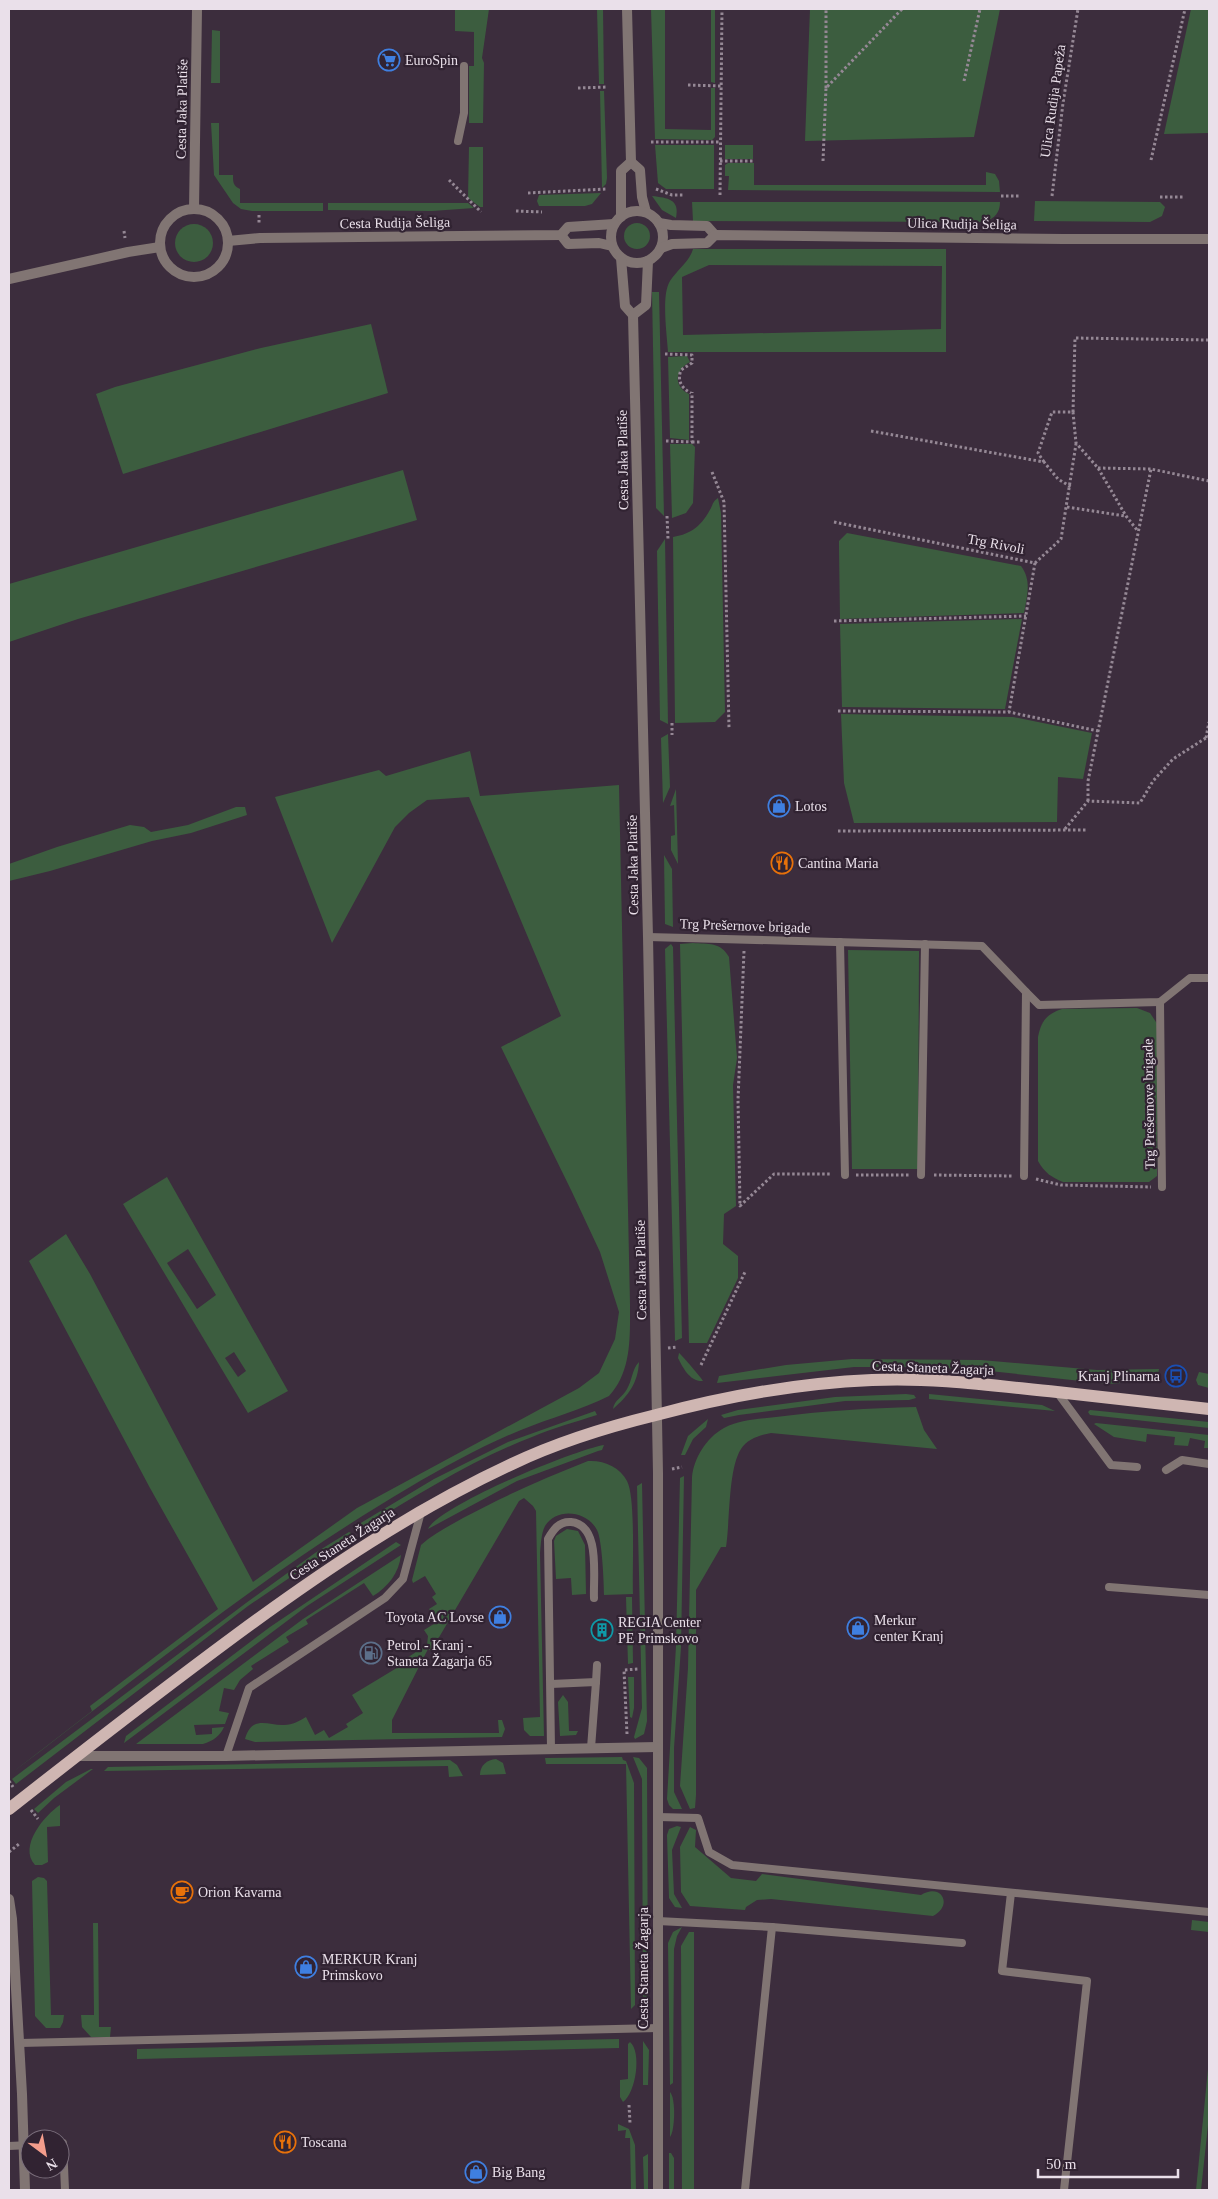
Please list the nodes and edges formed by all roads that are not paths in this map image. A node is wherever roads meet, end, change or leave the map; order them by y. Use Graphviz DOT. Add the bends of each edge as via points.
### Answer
graph roads {
  1 [pos="197,9"];
  2 [pos="627,9"];
  3 [pos="464,66"];
  4 [pos="458,141"];
  5 [pos="631,162"];
  6 [pos="194,209"];
  7 [pos="646,212"];
  8 [pos="618,220"];
  9 [pos="659,223"];
  10 [pos="561,235"];
  11 [pos="715,235"];
  12 [pos="1209,239"];
  13 [pos="228,241"];
  14 [pos="612,246"];
  15 [pos="160,247"];
  16 [pos="661,248"];
  17 [pos="621,258"];
  18 [pos="648,261"];
  19 [pos="9,280"];
  20 [pos="634,315"];
  21 [pos="648,937"];
  22 [pos="840,942"];
  23 [pos="925,944"];
  24 [pos="1209,978"];
  25 [pos="1026,992"];
  26 [pos="1160,1002"];
  27 [pos="845,1174"];
  28 [pos="921,1175"];
  29 [pos="1024,1176"];
  30 [pos="1162,1187"];
  31 [pos="1056,1392"];
  32 [pos="1209,1408"];
  33 [pos="657,1414"];
  34 [pos="1209,1464"];
  35 [pos="1137,1467"];
  36 [pos="1166,1470"];
  37 [pos="421,1512"];
  38 [pos="1109,1587"];
  39 [pos="1209,1595"];
  40 [pos="594,1598"];
  41 [pos="597,1665"];
  42 [pos="596,1682"];
  43 [pos="551,1684"];
  44 [pos="657,1746"];
  45 [pos="591,1748"];
  46 [pos="551,1749"];
  47 [pos="76,1756"];
  48 [pos="226,1756"];
  49 [pos="9,1809"];
  50 [pos="658,1818"];
  51 [pos="1011,1893"];
  52 [pos="9,1899"];
  53 [pos="1209,1912"];
  54 [pos="658,1921"];
  55 [pos="772,1927"];
  56 [pos="962,1943"];
  57 [pos="658,2028"];
  58 [pos="20,2043"];
  59 [pos="26,2129"];
  60 [pos="658,2190"];
  61 [pos="745,2190"];
  62 [pos="1064,2190"];
  1 -- 6 [label="street, Cesta Jaka Platiše"];
  2 -- 5 [label="street"];
  3 -- 4 [label="lane" via="464,113"];
  5 -- 7 [label="street" via="640,170"];
  5 -- 8 [label="street" via="621,172"];
  6 -- 13 [label="street" via="211,213 219,220"];
  6 -- 15 [label="street" via="178,213 168,220 160,236"];
  7 -- 8 [label="street" via="632,211"];
  7 -- 9 [label="street"];
  8 -- 10 [label="street, Cesta Rudija Šeliga" via="568,227"];
  8 -- 14 [label="street" via="611,234"];
  9 -- 11 [label="street, Ulica Rudija Šeliga" via="707,226"];
  9 -- 16 [label="street" via="663,236"];
  10 -- 13 [label="street, Cesta Rudija Šeliga"];
  10 -- 14 [label="street, Cesta Rudija Šeliga" via="568,244"];
  11 -- 12 [label="street, Ulica Rudija Šeliga"];
  11 -- 16 [label="street, Ulica Rudija Šeliga" via="707,243 672,244"];
  13 -- 15 [label="street" via="222,264 199,277 187,277 173,270 162,257"];
  14 -- 17 [label="street"];
  15 -- 19 [label="street"];
  16 -- 18 [label="street"];
  17 -- 18 [label="street" via="634,263"];
  17 -- 20 [label="street, Cesta Jaka Platiše" via="625,306"];
  18 -- 20 [label="street" via="646,305"];
  20 -- 21 [label="street, Cesta Jaka Platiše"];
  21 -- 22 [label="lane, Trg Prešernove brigade"];
  21 -- 33 [label="street, Cesta Jaka Platiše"];
  22 -- 23 [label="lane, Trg Prešernove brigade"];
  22 -- 27 [label="lane"];
  23 -- 25 [label="lane, Trg Prešernove brigade" via="982,946"];
  23 -- 28 [label="lane"];
  24 -- 26 [label="lane" via="1190,978"];
  25 -- 26 [label="lane, Trg Prešernove brigade" via="1039,1005"];
  25 -- 29 [label="lane"];
  26 -- 30 [label="lane, Trg Prešernove brigade"];
  31 -- 32 [label="main road, Cesta Staneta Žagarja"];
  31 -- 33 [label="main road, Cesta Staneta Žagarja" via="952,1382 873,1380 816,1384 714,1399"];
  31 -- 35 [label="lane" via="1111,1464"];
  33 -- 37 [label="main road, Cesta Staneta Žagarja" via="547,1448 474,1482"];
  33 -- 44 [label="street, Cesta Staneta Žagarja"];
  34 -- 36 [label="lane" via="1182,1460"];
  37 -- 47 [label="main road, Cesta Staneta Žagarja" via="304,1586"];
  37 -- 48 [label="lane" via="403,1579 385,1598 249,1688"];
  38 -- 39 [label="lane"];
  40 -- 43 [label="lane" via="592,1542 588,1532 578,1523 559,1524 548,1539"];
  41 -- 42 [label="lane"];
  42 -- 43 [label="lane"];
  42 -- 45 [label="lane"];
  43 -- 46 [label="lane"];
  44 -- 45 [label="street"];
  44 -- 50 [label="street, Cesta Staneta Žagarja"];
  45 -- 46 [label="street"];
  46 -- 48 [label="street"];
  47 -- 48 [label="street"];
  47 -- 49 [label="main road, Cesta Staneta Žagarja"];
  50 -- 51 [label="lane" via="698,1818 709,1852 732,1865"];
  50 -- 54 [label="street, Cesta Staneta Žagarja"];
  51 -- 53 [label="lane"];
  51 -- 62 [label="lane" via="1002,1971 1087,1981"];
  52 -- 58 [label="street"];
  54 -- 55 [label="lane"];
  54 -- 57 [label="street, Cesta Staneta Žagarja"];
  55 -- 56 [label="lane"];
  55 -- 61 [label="lane"];
  57 -- 58 [label="lane"];
  57 -- 60 [label="street, Cesta Staneta Žagarja"];
  58 -- 59 [label="street"];
}
